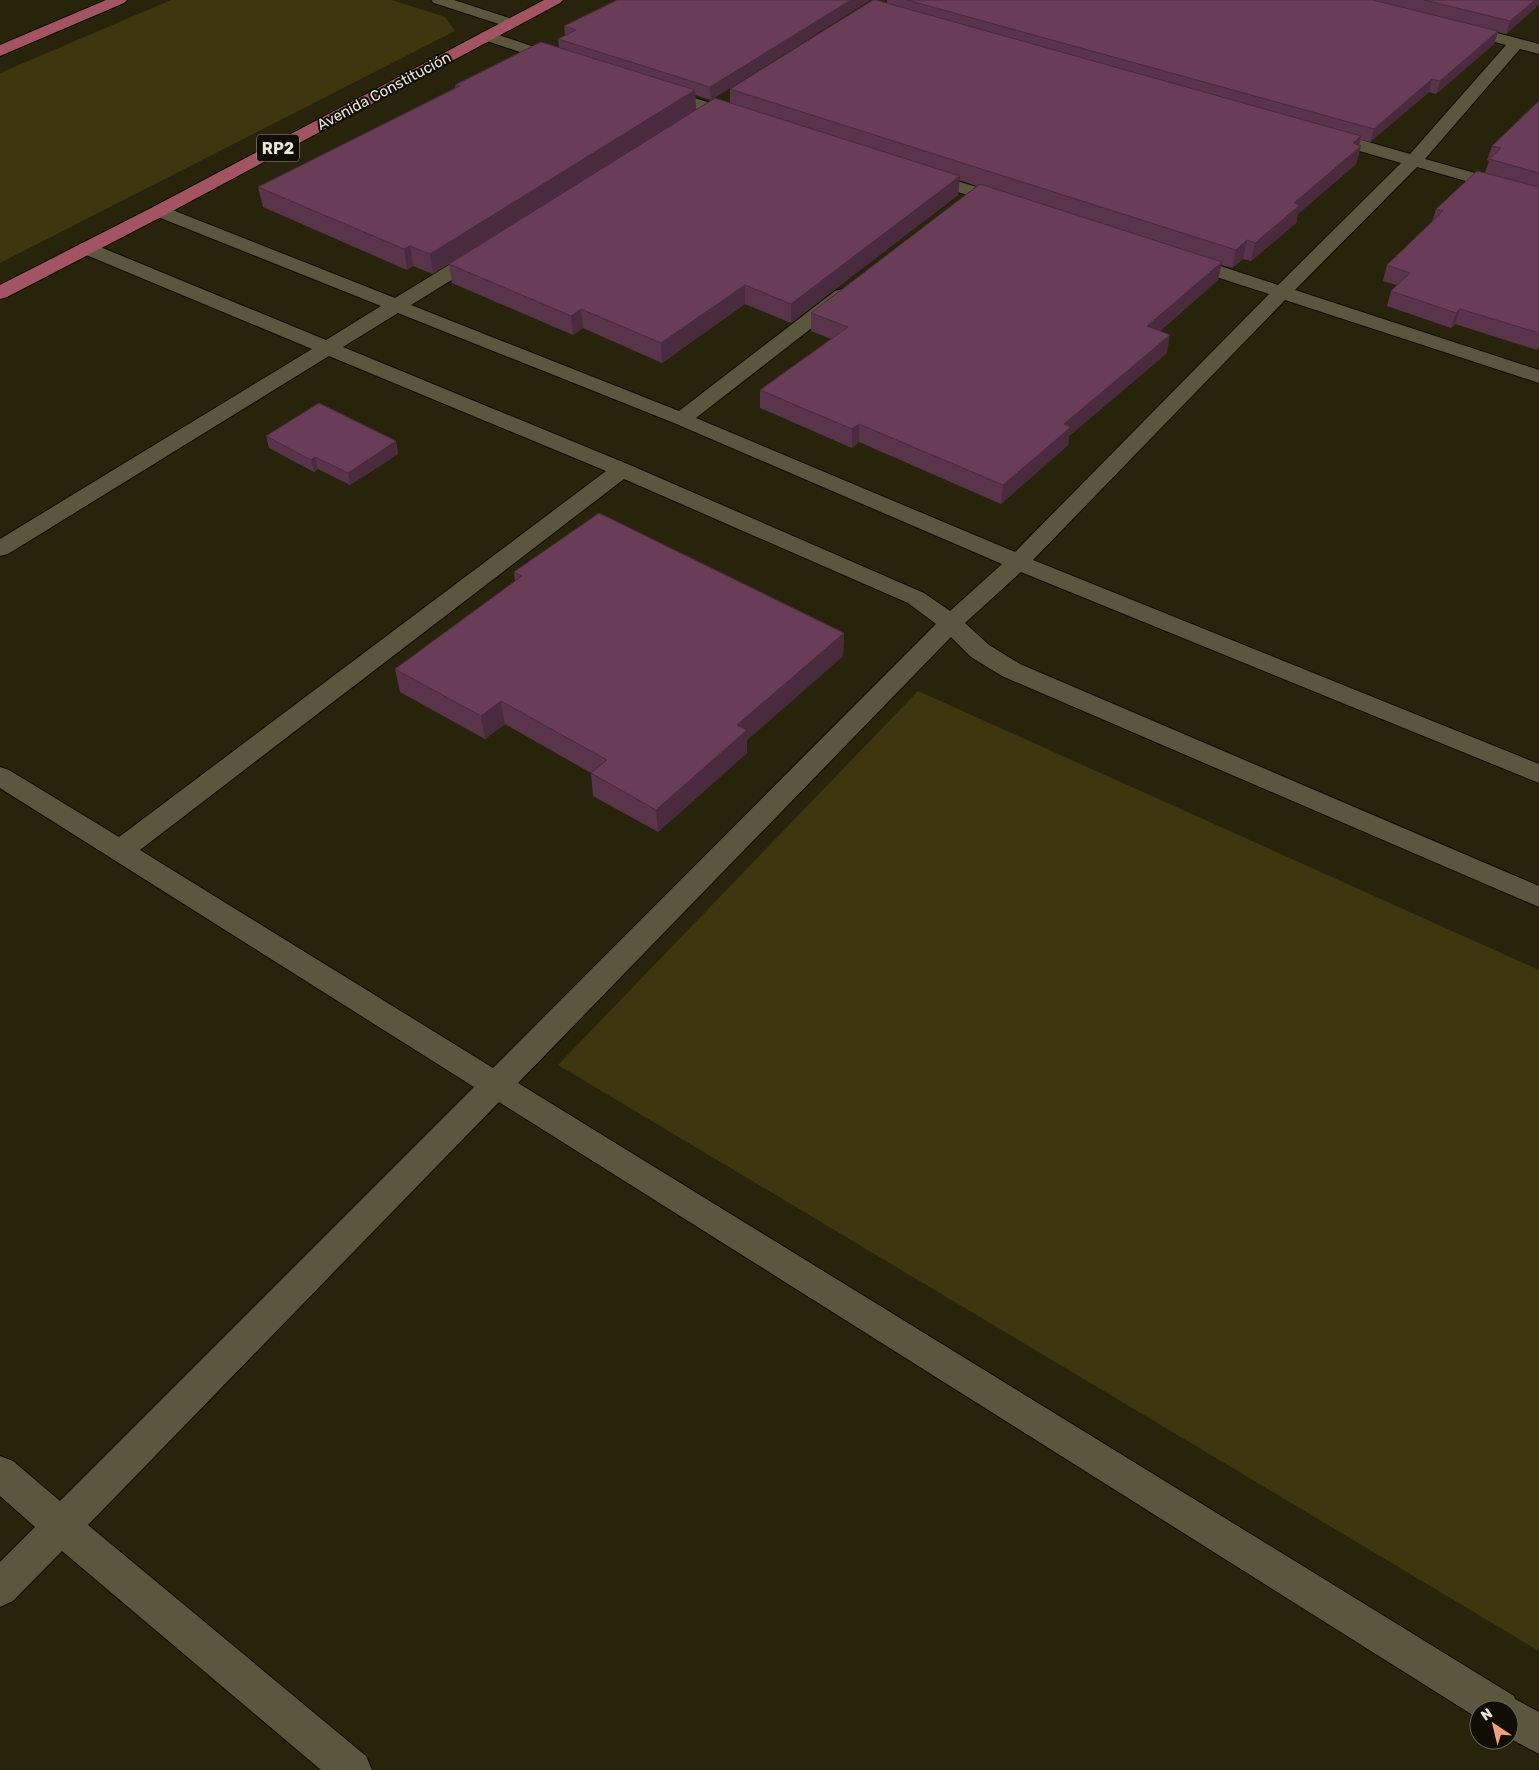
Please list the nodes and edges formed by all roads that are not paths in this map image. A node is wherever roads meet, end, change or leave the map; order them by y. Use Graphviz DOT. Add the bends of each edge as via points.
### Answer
graph roads {
  1 [pos="119,0"];
  2 [pos="439,0"];
  3 [pos="555,0"];
  4 [pos="510,23"];
  5 [pos="1478,34"];
  6 [pos="487,36"];
  7 [pos="1527,46"];
  8 [pos="0,51"];
  9 [pos="580,67"];
  10 [pos="645,88"];
  11 [pos="727,98"];
  12 [pos="710,109"];
  13 [pos="694,119"];
  14 [pos="758,124"];
  15 [pos="1309,131"];
  16 [pos="1414,160"];
  17 [pos="909,171"];
  18 [pos="976,192"];
  19 [pos="1539,197"];
  20 [pos="960,204"];
  21 [pos="1022,207"];
  22 [pos="159,211"];
  23 [pos="496,244"];
  24 [pos="86,248"];
  25 [pos="1170,256"];
  26 [pos="859,281"];
  27 [pos="1282,292"];
  28 [pos="0,293"];
  29 [pos="397,307"];
  30 [pos="326,349"];
  31 [pos="1539,377"];
  32 [pos="681,418"];
  33 [pos="622,470"];
  34 [pos="0,549"];
  35 [pos="1018,562"];
  36 [pos="951,623"];
  37 [pos="1539,774"];
  38 [pos="0,776"];
  39 [pos="120,850"];
  40 [pos="1539,897"];
  41 [pos="495,1084"];
  42 [pos="0,1472"];
  43 [pos="61,1526"];
  44 [pos="0,1588"];
  45 [pos="1484,1700"];
  46 [pos="1519,1722"];
  47 [pos="1539,1734"];
  48 [pos="352,1770"];
  1 -- 8 [label="main road"];
  2 -- 4 [label="street"];
  3 -- 4 [label="main road, Avenida Constitución / RP2"];
  4 -- 6 [label="main road, Avenida Constitución / RP2"];
  5 -- 7 [label="street"];
  6 -- 9 [label="street"];
  6 -- 22 [label="main road, Avenida Constitución / RP2"];
  7 -- 16 [label="street"];
  10 -- 12 [label="street"];
  11 -- 12 [label="street"];
  12 -- 13 [label="street"];
  12 -- 14 [label="street"];
  15 -- 16 [label="street"];
  16 -- 19 [label="street"];
  16 -- 27 [label="street"];
  17 -- 18 [label="street"];
  18 -- 20 [label="street"];
  18 -- 21 [label="street"];
  22 -- 24 [label="main road, Avenida Constitución / RP2"];
  22 -- 29 [label="street"];
  23 -- 29 [label="street"];
  24 -- 28 [label="main road, Avenida Constitución / RP2"];
  24 -- 30 [label="street"];
  25 -- 27 [label="street"];
  26 -- 32 [label="street"];
  27 -- 31 [label="street"];
  27 -- 35 [label="street"];
  29 -- 30 [label="street"];
  29 -- 32 [label="street"];
  30 -- 33 [label="street"];
  30 -- 34 [label="street"];
  32 -- 35 [label="street"];
  33 -- 36 [label="street" via="916,598"];
  33 -- 39 [label="street"];
  35 -- 36 [label="street"];
  35 -- 37 [label="street"];
  36 -- 40 [label="street" via="980,651 1011,670"];
  36 -- 41 [label="street"];
  38 -- 39 [label="street"];
  39 -- 41 [label="street"];
  41 -- 43 [label="street"];
  41 -- 45 [label="street"];
  42 -- 43 [label="street"];
  43 -- 44 [label="street"];
  43 -- 48 [label="street"];
  46 -- 47 [label="street"];
}
